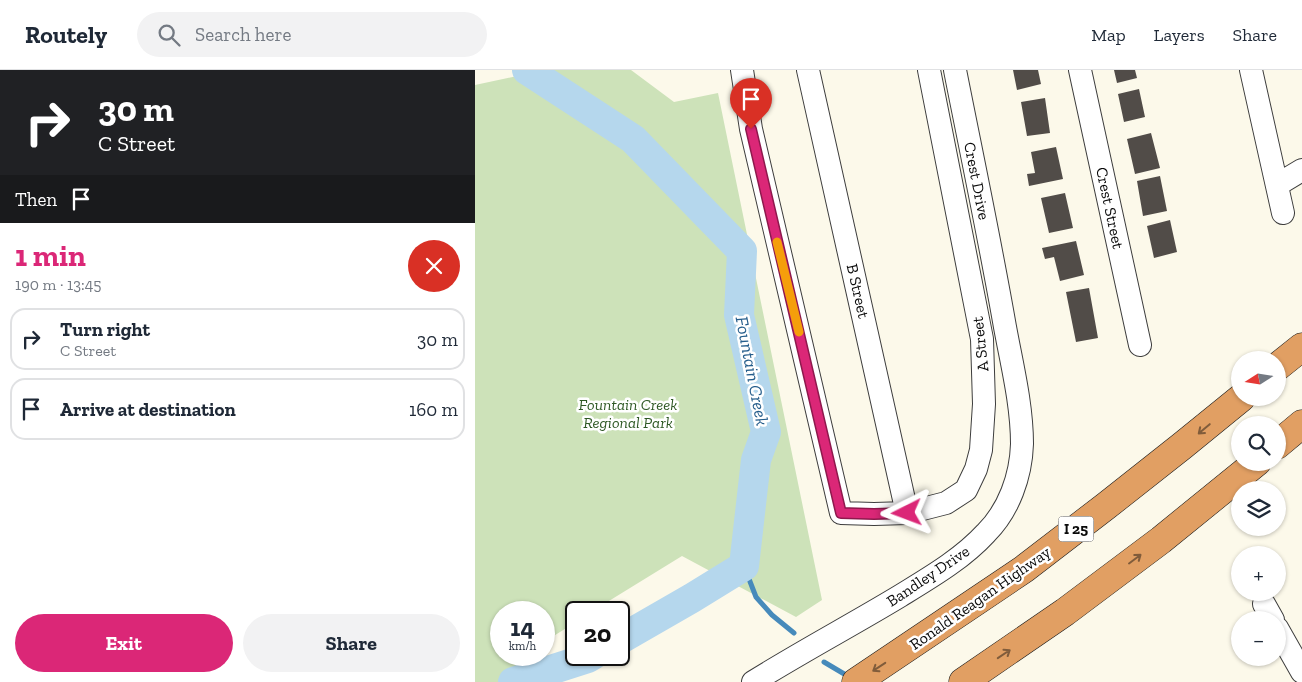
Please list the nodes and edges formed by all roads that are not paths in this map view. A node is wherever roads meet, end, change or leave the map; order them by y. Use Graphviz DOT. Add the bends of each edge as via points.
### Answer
graph roads {
  1 [pos="742,70"];
  2 [pos="808,70"];
  3 [pos="929,70"];
  4 [pos="955,70"];
  5 [pos="1080,70"];
  6 [pos="1254,71"];
  7 [pos="1302,170"];
  8 [pos="1277,185"];
  9 [pos="1283,213"];
  10 [pos="999,292"];
  11 [pos="1140,346"];
  12 [pos="1302,347"];
  13 [pos="1286,360"];
  14 [pos="1231,406"];
  15 [pos="1302,424"];
  16 [pos="1286,437"];
  17 [pos="1246,471"];
  18 [pos="907,513"];
  19 [pos="1286,644"];
  20 [pos="1302,672"];
  21 [pos="753,682"];
  22 [pos="856,682"];
  23 [pos="963,682"];
  1 -- 18 [label="street, A Street" via="751,129 841,513"];
  2 -- 18 [label="street, B Street"];
  3 -- 18 [label="street, A Street" via="982,339 984,404 981,450 966,490 946,503"];
  4 -- 10 [label="street, Crest Drive"];
  5 -- 11 [label="street, Crest Street"];
  6 -- 8 [label="street"];
  7 -- 8 [label="street"];
  8 -- 9 [label="street"];
  10 -- 21 [label="street, Bandley Drive" via="1021,415 1022,445 1019,470 1001,516 961,557"];
  12 -- 13 [label="highway"];
  14 -- 22 [label="highway, Ronald Reagan Highway / I 25, one-way" via="1024,569"];
  15 -- 16 [label="highway"];
  23 -- 17 [label="highway, one-way" via="1065,612"];
  19 -- 20 [label="street"];
}
